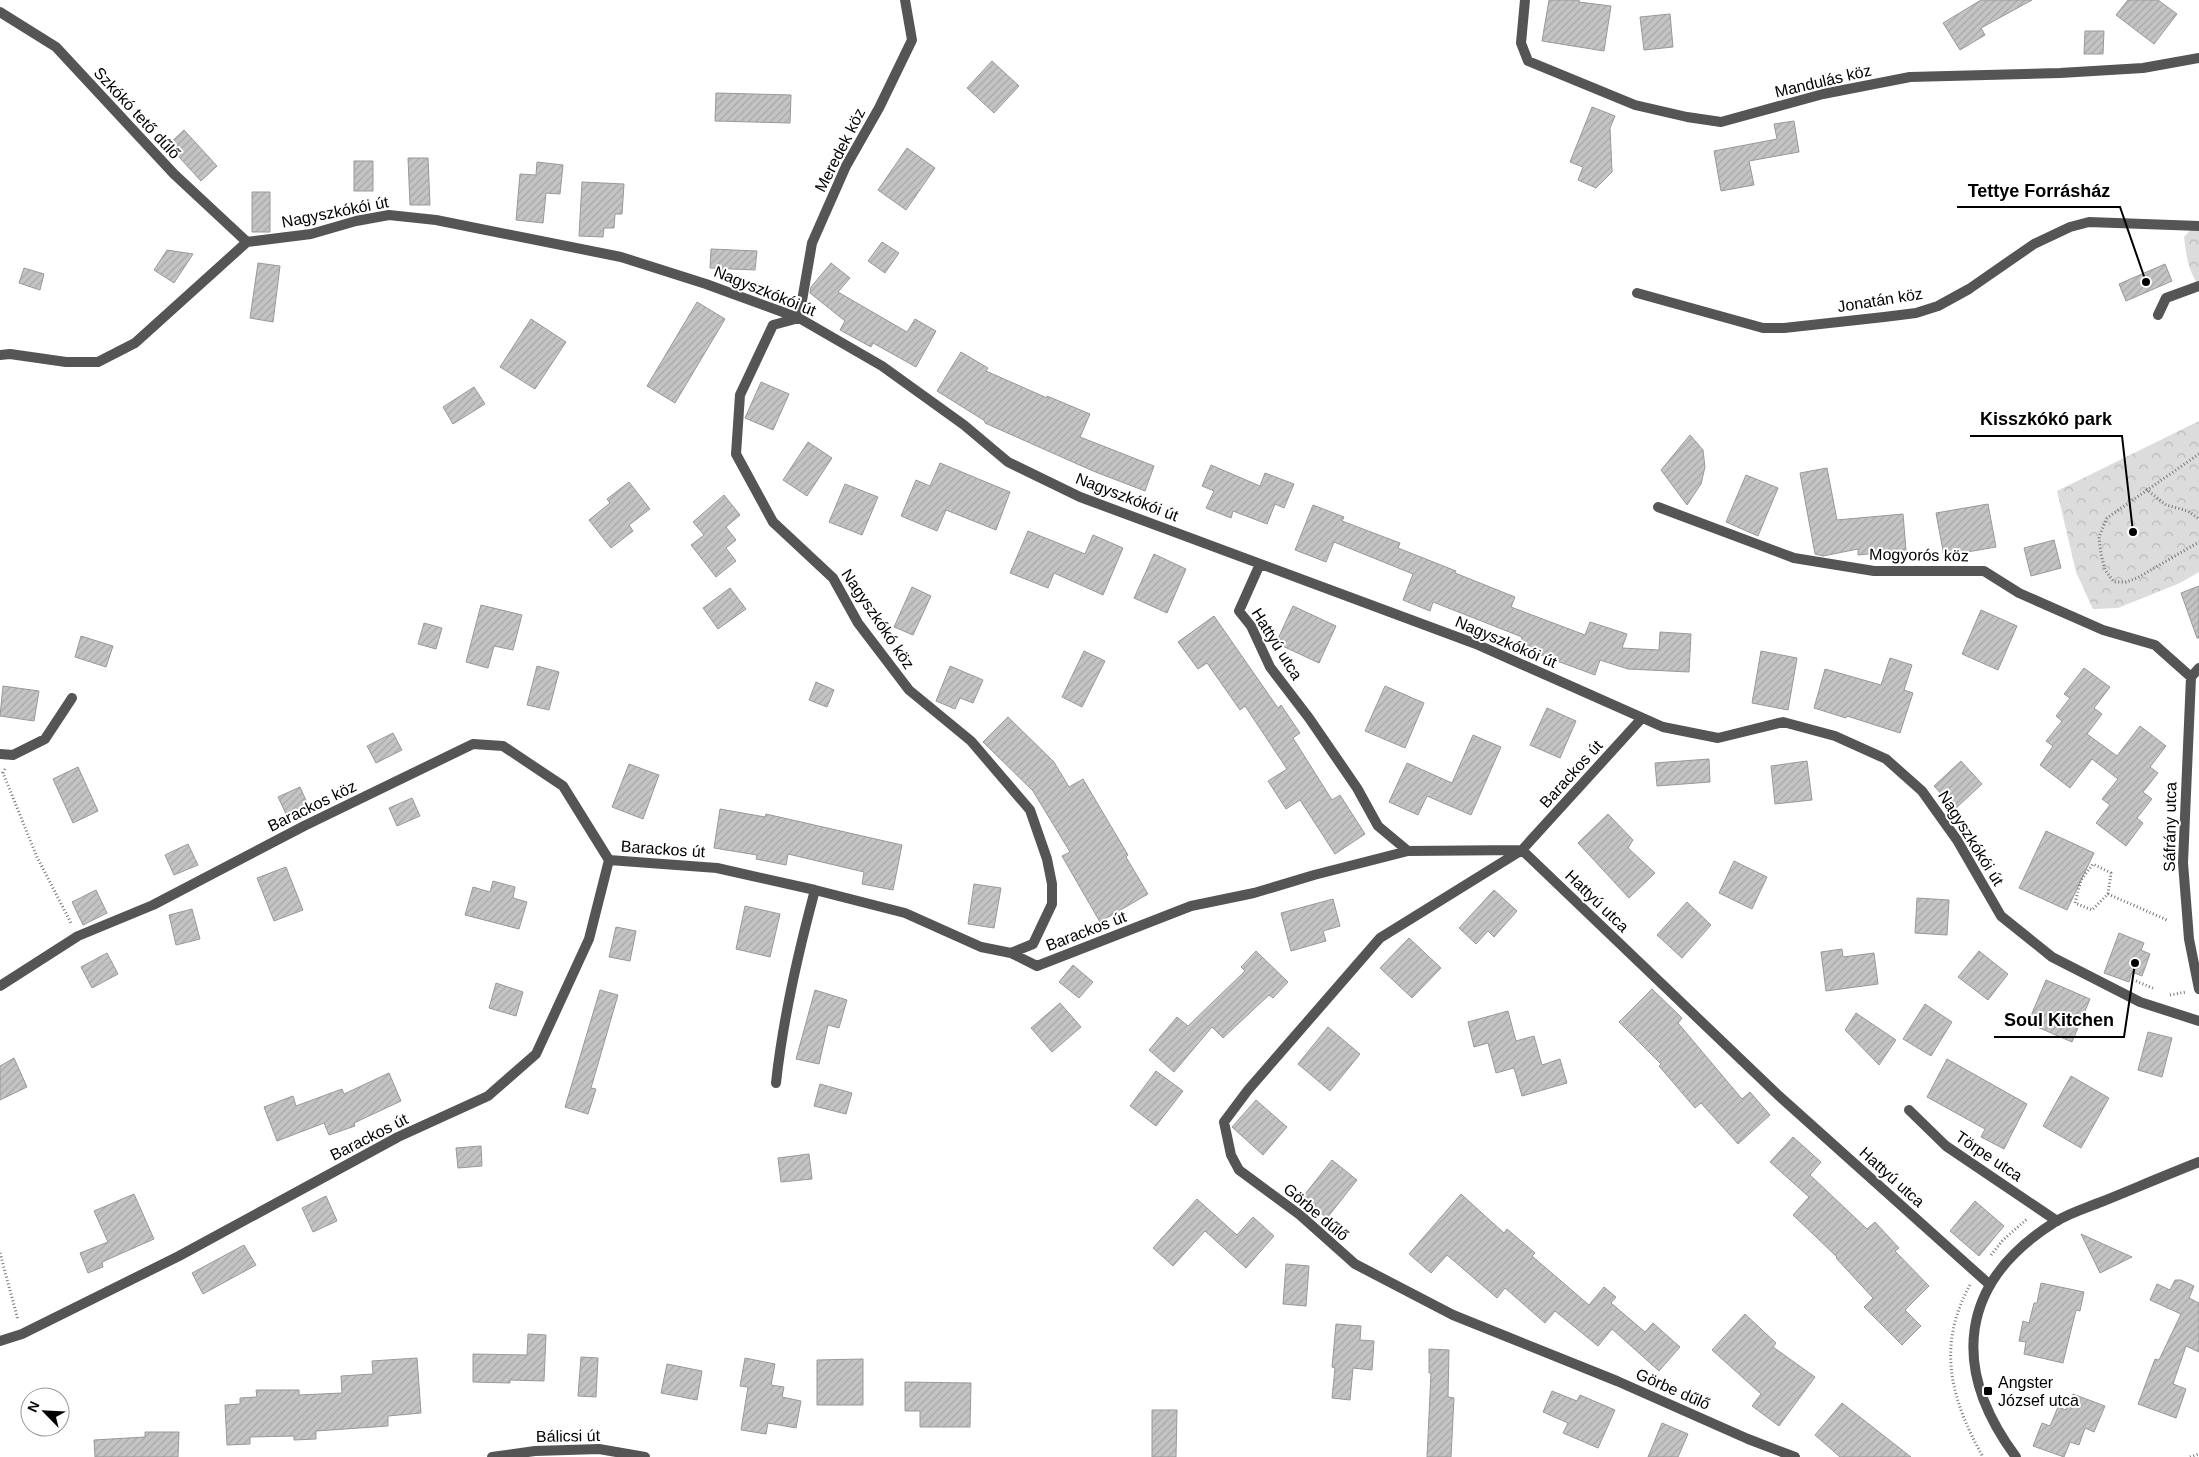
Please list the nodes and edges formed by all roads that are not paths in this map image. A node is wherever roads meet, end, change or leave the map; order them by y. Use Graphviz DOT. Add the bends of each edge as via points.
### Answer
graph roads {
  1 [pos="905,0"];
  2 [pos="1525,0"];
  3 [pos="0,12"];
  4 [pos="2199,58"];
  5 [pos="2199,226"];
  6 [pos="247,242"];
  7 [pos="2199,286"];
  8 [pos="1637,293"];
  9 [pos="2158,315"];
  10 [pos="799,318"];
  11 [pos="0,355"];
  12 [pos="1658,507"];
  13 [pos="1260,564"];
  14 [pos="2199,668"];
  15 [pos="2191,678"];
  16 [pos="72,698"];
  17 [pos="1642,718"];
  18 [pos="0,754"];
  19 [pos="1522,850"];
  20 [pos="1408,851"];
  21 [pos="609,860"];
  22 [pos="815,890"];
  23 [pos="2194,938"];
  24 [pos="1011,952"];
  25 [pos="0,986"];
  26 [pos="2199,989"];
  27 [pos="2199,1020"];
  28 [pos="776,1083"];
  29 [pos="1909,1110"];
  30 [pos="2199,1162"];
  31 [pos="2057,1220"];
  32 [pos="1990,1285"];
  33 [pos="0,1341"];
  34 [pos="492,1457"];
  35 [pos="645,1457"];
  36 [pos="1796,1457"];
  37 [pos="2016,1457"];
  1 -- 10 [label="street, Meredek köz" via="912,40 846,166 812,243"];
  2 -- 4 [label="street, Mandulás köz" via="1521,43 1528,61 1635,106 1721,122 1824,94 1910,77 2143,68"];
  3 -- 6 [label="street, Szkókó tető dűlő" via="56,47 174,174"];
  5 -- 8 [label="street, Jonatán köz" via="2112,221 2070,227 2034,244 1970,289 1938,306 1884,317 1763,328"];
  6 -- 10 [label="street, Nagyszkókói út" via="311,234 389,214 436,220 621,258 706,284"];
  6 -- 11 [label="street" via="135,342 98,362"];
  7 -- 9 [label="street" via="2166,298"];
  10 -- 13 [label="street, Nagyszkókói út" via="882,366 964,425 1008,462 1080,497"];
  10 -- 24 [label="street, Nagyszkókó köz" via="774,325 740,395 736,454 773,522 833,578 858,623 909,690 971,741 1030,810 1047,859 1052,904 1032,944"];
  12 -- 15 [label="street, Mogyorós köz" via="1794,558 1874,571 1984,571 2019,593 2103,630 2155,645"];
  13 -- 17 [label="street, Nagyszkókói út" via="1476,644"];
  13 -- 20 [label="street, Hattyú utca" via="1239,612 1251,626 1270,667 1346,772 1378,826"];
  14 -- 15 [label="street"];
  15 -- 23 [label="street, Sáfrány utca" via="2183,863"];
  16 -- 18 [label="street" via="45,739 13,755"];
  17 -- 19 [label="street, Barackos út"];
  17 -- 27 [label="street, Nagyszkókói út" via="1663,727 1718,738 1783,722 1835,736 1886,759 1922,791 1957,840 2001,916 2052,957 2140,1002"];
  19 -- 20 [label="street"];
  19 -- 32 [label="street, Hattyú utca" via="1778,1095"];
  19 -- 36 [label="street, Görbe dűlő" via="1380,938 1224,1122 1231,1155 1239,1170 1300,1215 1355,1264 1453,1315"];
  20 -- 24 [label="street, Barackos út" via="1254,893 1191,906 1037,966"];
  21 -- 22 [label="street, Barackos út" via="717,868"];
  21 -- 25 [label="street, Barackos köz" via="563,786 503,746 473,744 152,904 78,936"];
  21 -- 33 [label="street, Barackos út" via="589,939 536,1054 488,1096 398,1137 180,1256 22,1334"];
  22 -- 24 [label="street, Barackos út" via="905,913 981,948"];
  22 -- 28 [label="street" via="780,1045"];
  23 -- 26 [label="street, Sáfrány utca"];
  29 -- 31 [label="street, Törpe utca" via="1946,1146"];
  30 -- 31 [label="street"];
  31 -- 32 [label="street" via="2019,1247"];
  32 -- 37 [label="street" via="1974,1332 1975,1372 1987,1413"];
  34 -- 35 [label="street, Bálicsi út" via="535,1451 600,1449"];
}
